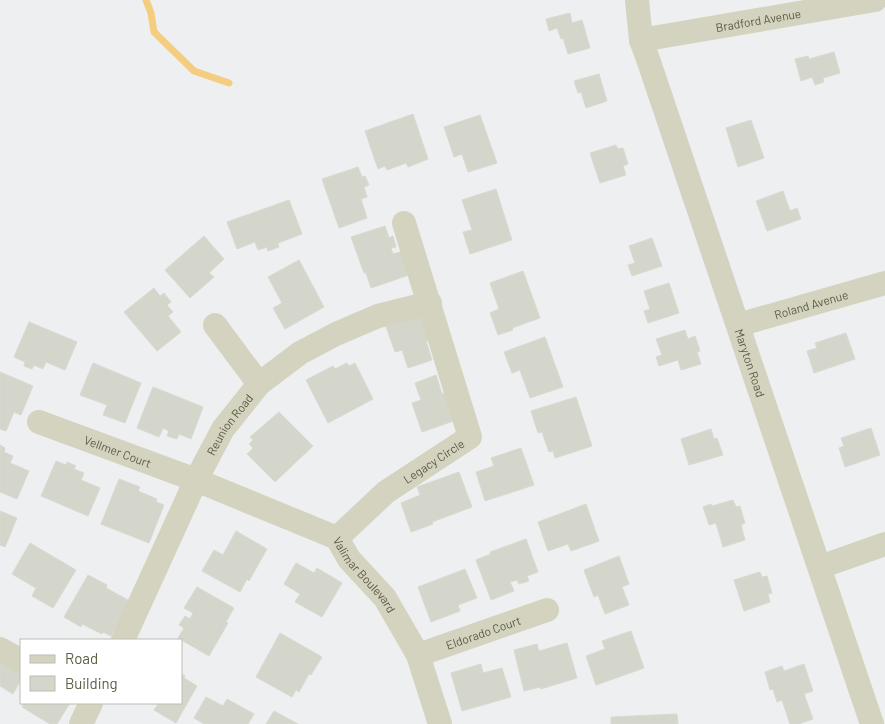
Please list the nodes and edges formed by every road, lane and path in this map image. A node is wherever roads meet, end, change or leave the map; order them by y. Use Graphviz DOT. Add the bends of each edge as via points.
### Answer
graph roads {
  1 [pos="637,0"];
  2 [pos="875,0"];
  3 [pos="641,40"];
  4 [pos="404,223"];
  5 [pos="885,283"];
  6 [pos="430,303"];
  7 [pos="738,324"];
  8 [pos="215,325"];
  9 [pos="259,384"];
  10 [pos="39,422"];
  11 [pos="196,480"];
  12 [pos="337,538"];
  13 [pos="885,544"];
  14 [pos="820,567"];
  15 [pos="547,610"];
  16 [pos="123,639"];
  17 [pos="0,649"];
  18 [pos="418,655"];
  19 [pos="20,660"];
  20 [pos="91,704"];
  21 [pos="81,724"];
  22 [pos="440,724"];
  23 [pos="872,724"];
  1 -- 3 [label="street, Maryton Road"];
  2 -- 3 [label="street, Bradford Avenue"];
  3 -- 7 [label="street, Maryton Road"];
  4 -- 6 [label="street"];
  5 -- 7 [label="street, Roland Avenue"];
  6 -- 9 [label="street, Reunion Road" via="378,316 336,334 300,353"];
  6 -- 12 [label="street, Legacy Circle" via="470,437 386,492"];
  7 -- 14 [label="street, Maryton Road"];
  8 -- 9 [label="street"];
  9 -- 11 [label="street, Reunion Road" via="223,429"];
  10 -- 11 [label="street, Vellmer Court"];
  11 -- 12 [label="street, Valimar Boulevard"];
  11 -- 16 [label="street, Reunion Road"];
  12 -- 18 [label="street, Valimar Boulevard" via="349,558 385,598"];
  13 -- 14 [label="street"];
  14 -- 23 [label="street, Maryton Road"];
  15 -- 18 [label="street, Eldorado Court"];
  17 -- 19 [label="street"];
  18 -- 22 [label="street, Valimar Boulevard"];
  20 -- 21 [label="street"];
}
